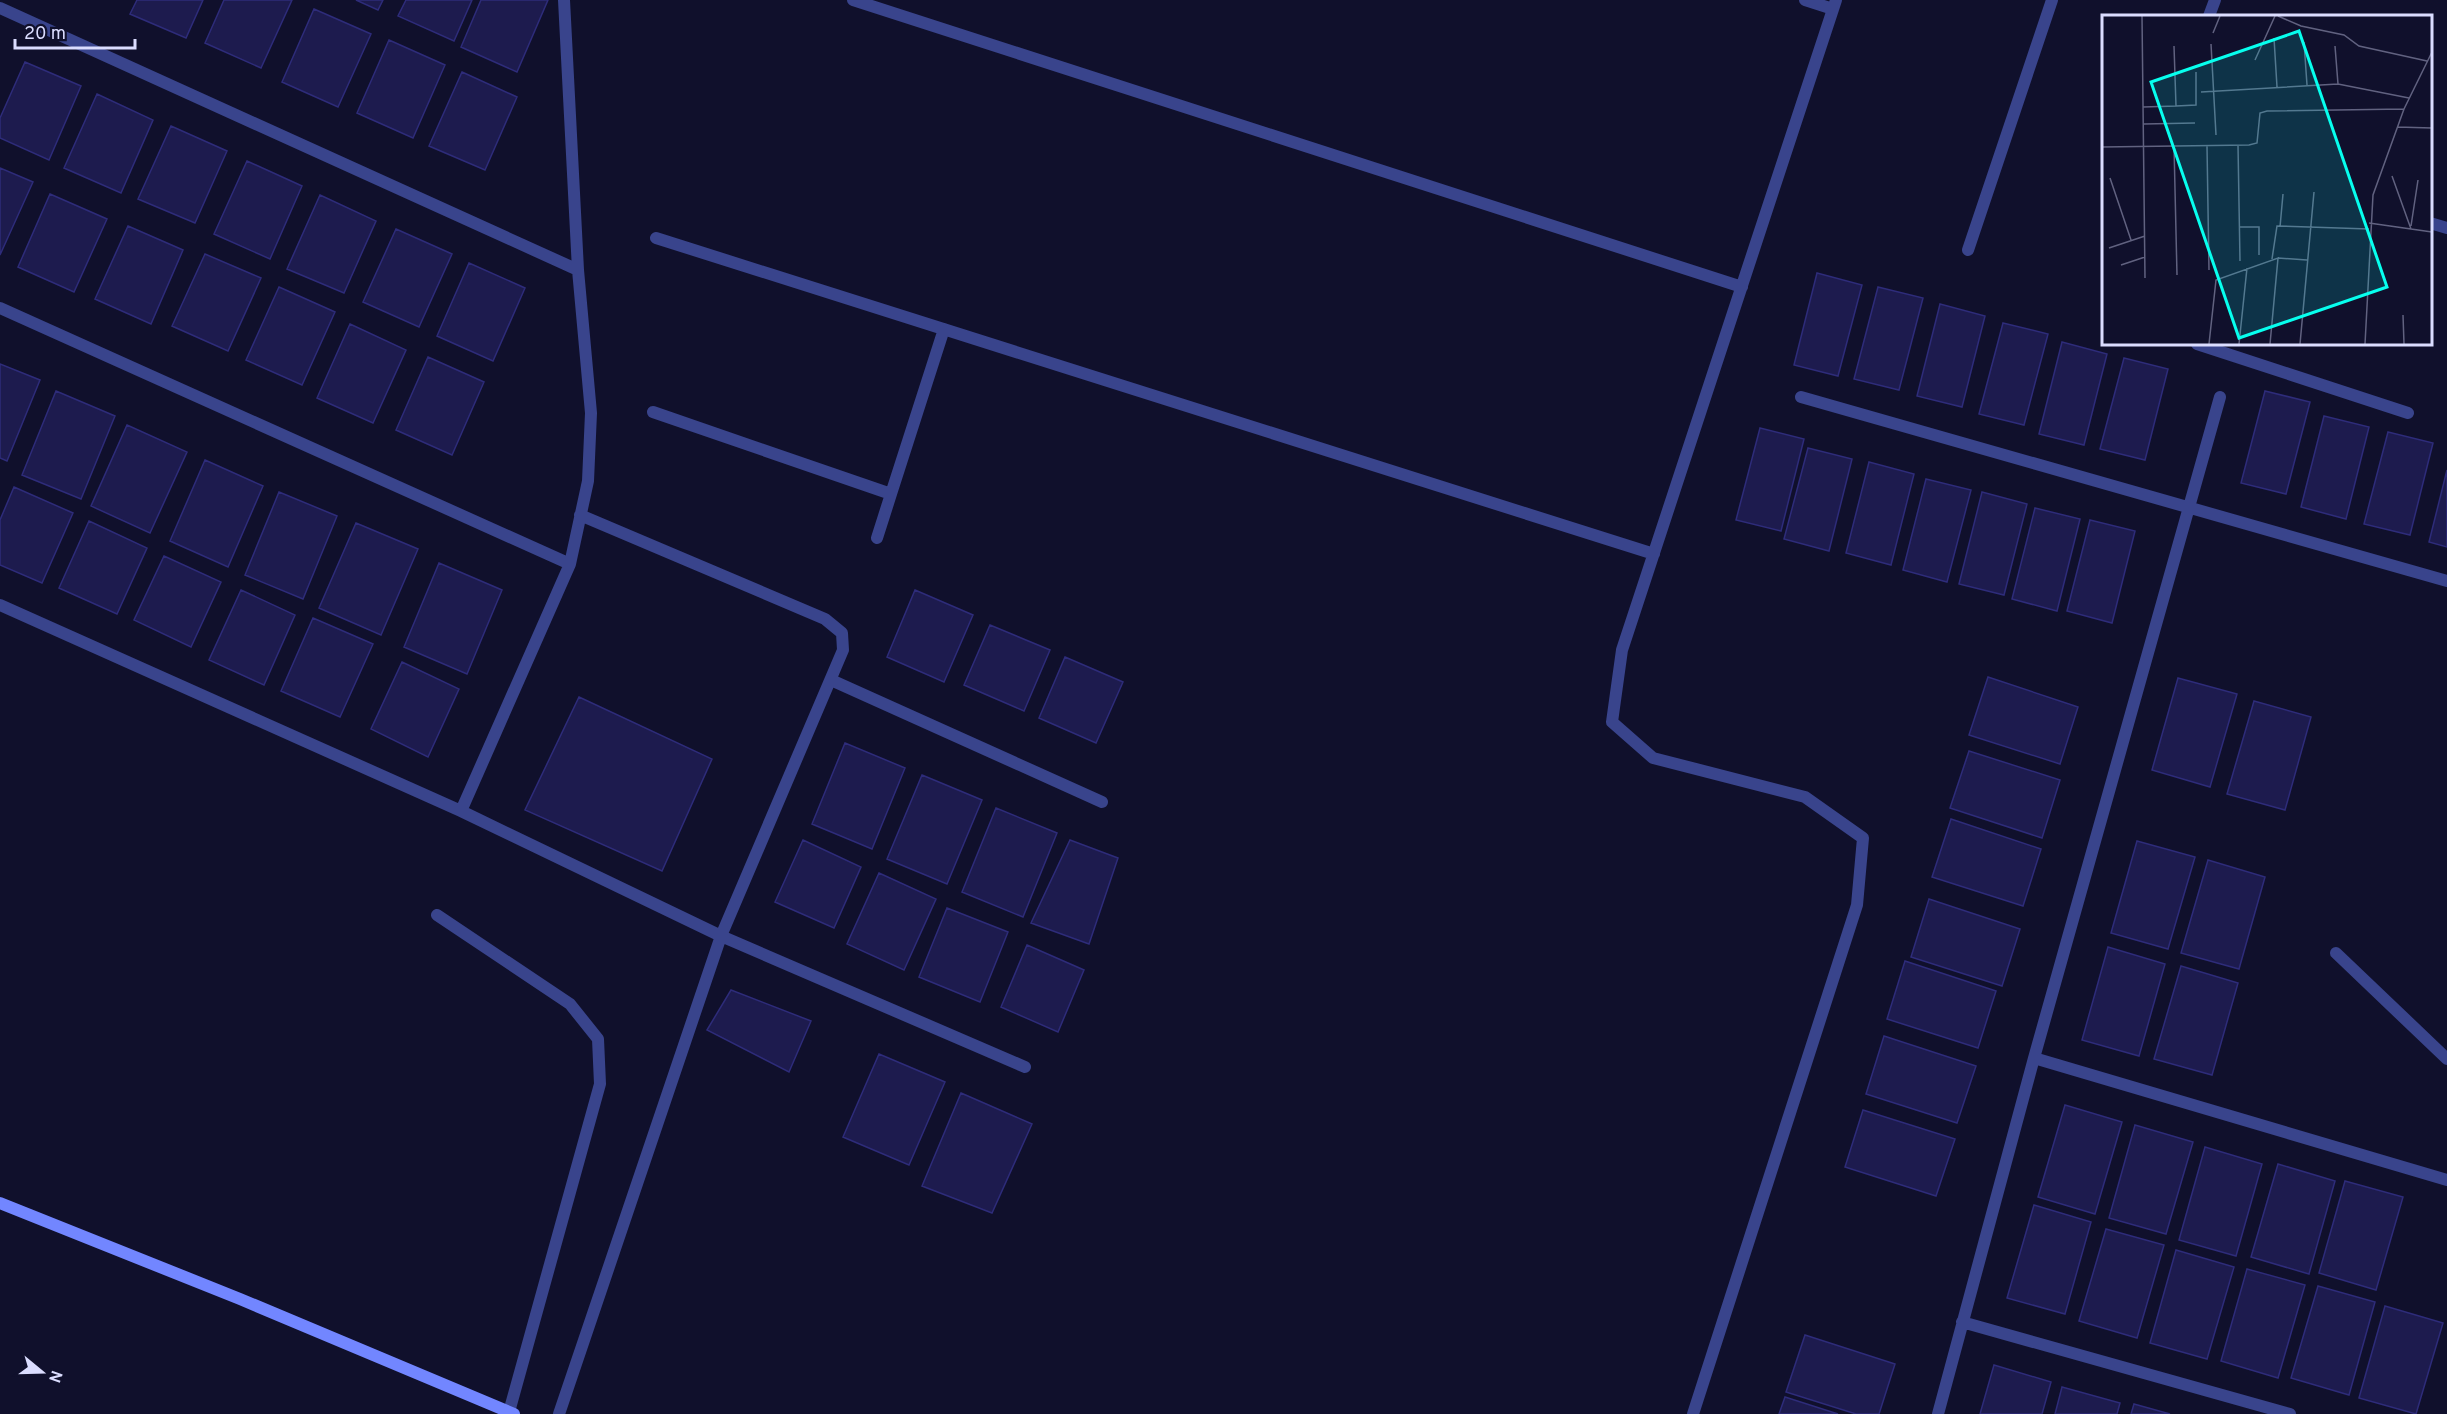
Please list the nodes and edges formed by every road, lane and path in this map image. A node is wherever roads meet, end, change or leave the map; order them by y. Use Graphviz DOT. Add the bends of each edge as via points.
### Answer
graph roads {
  1 [pos="564,0"];
  2 [pos="853,0"];
  3 [pos="1805,0"];
  4 [pos="2052,0"];
  5 [pos="2214,0"];
  6 [pos="1835,5"];
  7 [pos="0,8"];
  8 [pos="2209,15"];
  9 [pos="2432,224"];
  10 [pos="2447,228"];
  11 [pos="656,238"];
  12 [pos="1968,250"];
  13 [pos="578,270"];
  14 [pos="1742,287"];
  15 [pos="0,308"];
  16 [pos="944,329"];
  17 [pos="2200,345"];
  18 [pos="1801,397"];
  19 [pos="2220,397"];
  20 [pos="653,412"];
  21 [pos="2408,413"];
  22 [pos="891,494"];
  23 [pos="2190,507"];
  24 [pos="580,515"];
  25 [pos="877,538"];
  26 [pos="1654,554"];
  27 [pos="570,564"];
  28 [pos="2447,581"];
  29 [pos="0,605"];
  30 [pos="831,680"];
  31 [pos="1102,802"];
  32 [pos="460,811"];
  33 [pos="437,915"];
  34 [pos="721,936"];
  35 [pos="2336,953"];
  36 [pos="2034,1058"];
  37 [pos="2447,1059"];
  38 [pos="1026,1067"];
  39 [pos="2447,1180"];
  40 [pos="0,1203"];
  41 [pos="1962,1322"];
  42 [pos="511,1413"];
  43 [pos="559,1414"];
  44 [pos="1694,1414"];
  45 [pos="1938,1414"];
  46 [pos="2290,1414"];
  1 -- 13 [label="street"];
  2 -- 14 [label="street"];
  3 -- 6 [label="street"];
  4 -- 12 [label="street"];
  5 -- 8 [label="street"];
  6 -- 14 [label="street"];
  7 -- 13 [label="street"];
  9 -- 10 [label="street"];
  11 -- 16 [label="street"];
  13 -- 24 [label="street" via="591,413 588,481"];
  14 -- 26 [label="street"];
  15 -- 27 [label="street"];
  16 -- 22 [label="street"];
  16 -- 26 [label="street"];
  17 -- 21 [label="street"];
  18 -- 23 [label="street"];
  19 -- 23 [label="street"];
  20 -- 22 [label="street"];
  22 -- 25 [label="street"];
  23 -- 28 [label="street"];
  23 -- 36 [label="street"];
  24 -- 27 [label="street"];
  24 -- 30 [label="street" via="825,619 842,633 843,650"];
  26 -- 44 [label="street" via="1622,650 1612,722 1653,758 1805,797 1863,838 1857,905"];
  27 -- 32 [label="street"];
  29 -- 32 [label="street"];
  30 -- 31 [label="street"];
  30 -- 34 [label="street"];
  32 -- 34 [label="street"];
  33 -- 42 [label="street" via="570,1004 598,1039 600,1084"];
  34 -- 38 [label="street"];
  34 -- 43 [label="street"];
  35 -- 37 [label="street"];
  36 -- 39 [label="street"];
  36 -- 41 [label="street"];
  40 -- 42 [label="main road"];
  41 -- 45 [label="street"];
  41 -- 46 [label="street"];
}
